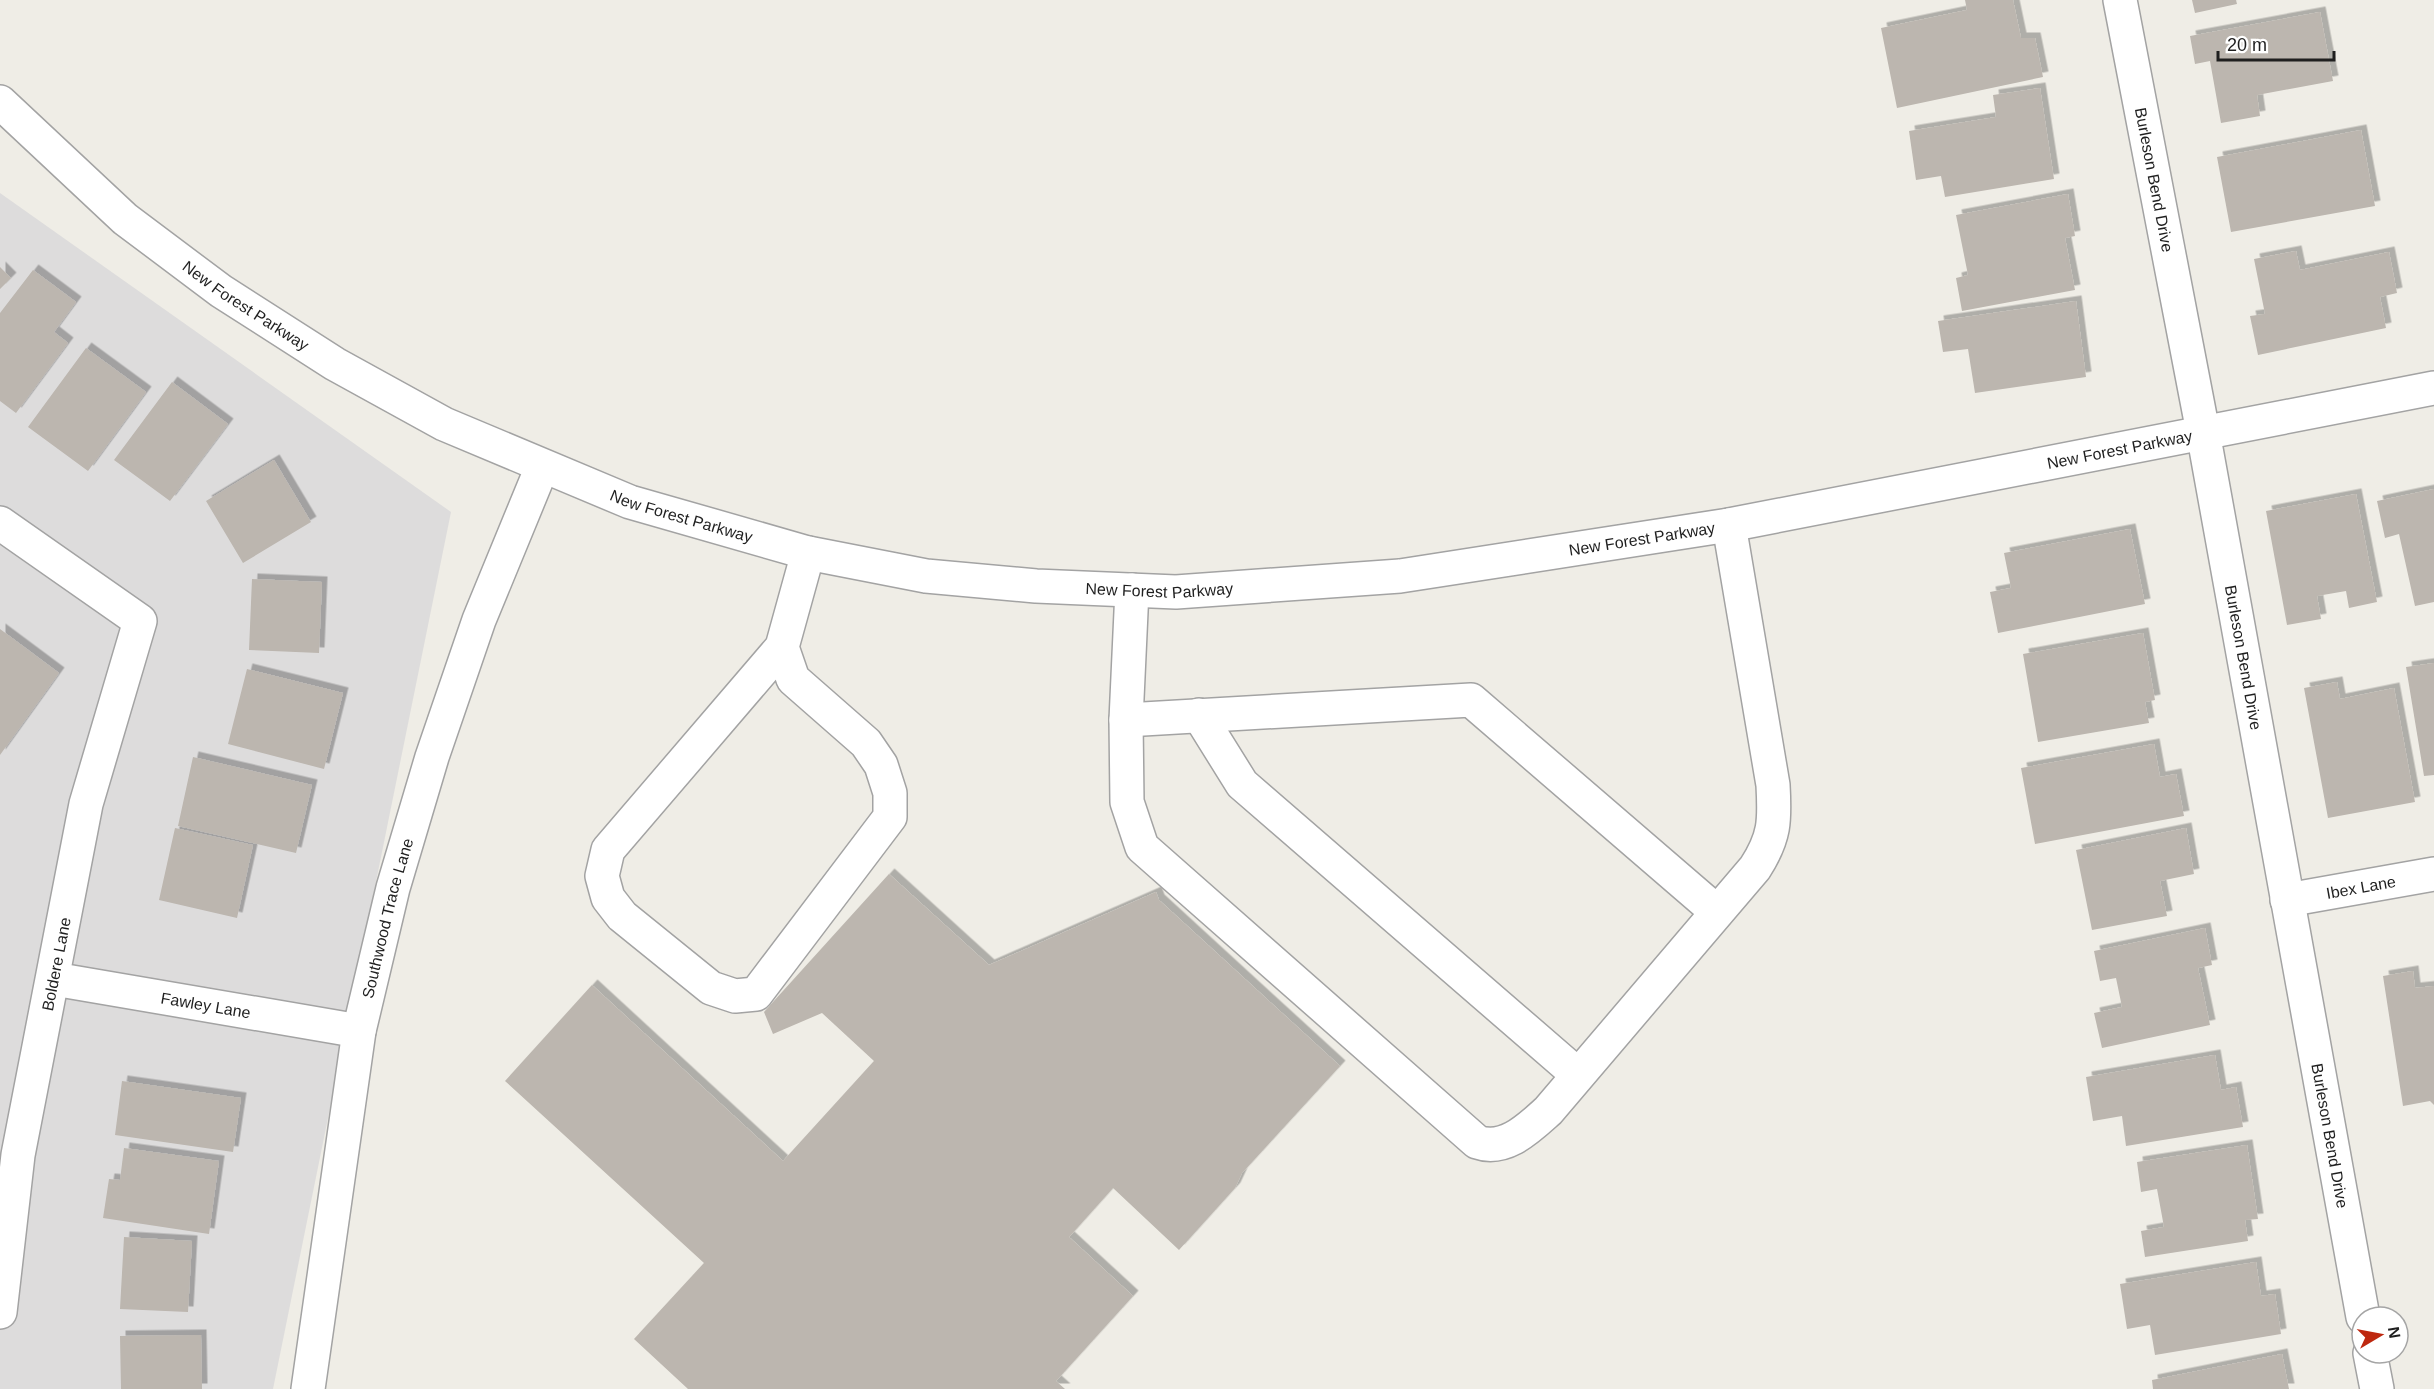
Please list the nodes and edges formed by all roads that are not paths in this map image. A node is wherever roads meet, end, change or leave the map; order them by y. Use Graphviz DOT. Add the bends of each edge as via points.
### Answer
graph roads {
  1 [pos="2120,0"];
  2 [pos="0,102"];
  3 [pos="2434,388"];
  4 [pos="2203,432"];
  5 [pos="543,467"];
  6 [pos="0,523"];
  7 [pos="1729,525"];
  8 [pos="808,553"];
  9 [pos="1132,591"];
  10 [pos="782,646"];
  11 [pos="1199,716"];
  12 [pos="1126,720"];
  13 [pos="2434,874"];
  14 [pos="2288,900"];
  15 [pos="1717,912"];
  16 [pos="54,979"];
  17 [pos="360,1031"];
  18 [pos="1578,1075"];
  19 [pos="2361,1305"];
  20 [pos="0,1312"];
  21 [pos="2372,1365"];
  22 [pos="308,1389"];
  23 [pos="2377,1389"];
  1 -- 4 [label="street, Burleson Bend Drive"];
  2 -- 5 [label="street, New Forest Parkway" via="124,219 220,291 335,364 444,424"];
  3 -- 4 [label="street, New Forest Parkway"];
  4 -- 7 [label="street, New Forest Parkway"];
  4 -- 14 [label="street, Burleson Bend Drive"];
  5 -- 8 [label="street, New Forest Parkway" via="630,502"];
  5 -- 17 [label="street, Southwood Trace Lane" via="479,620 432,757 393,888"];
  6 -- 16 [label="street, Boldere Lane" via="140,621 87,804"];
  7 -- 9 [label="street, New Forest Parkway" via="1400,576 1211,591"];
  7 -- 15 [label="street" via="1773,785 1775,817 1767,850"];
  8 -- 9 [label="street, New Forest Parkway" via="926,576"];
  8 -- 10 [label="street"];
  9 -- 12 [label="street"];
  10 -- 10 [label="street" via="793,679 866,743 881,765 890,793 890,817 756,994 735,996 711,988 622,916 608,898 602,876 608,850"];
  11 -- 12 [label="street"];
  11 -- 15 [label="street" via="1471,700"];
  11 -- 18 [label="street" via="1242,784"];
  12 -- 18 [label="street" via="1127,802 1142,848 1477,1142 1494,1144 1513,1138 1548,1111"];
  13 -- 14 [label="street, Ibex Lane"];
  14 -- 19 [label="street, Burleson Bend Drive"];
  15 -- 18 [label="street"];
  16 -- 17 [label="street, Fawley Lane"];
  16 -- 20 [label="street, Boldere Lane" via="18,1155"];
  17 -- 22 [label="street, Southwood Trace Lane"];
  21 -- 23 [label="street"];
}
